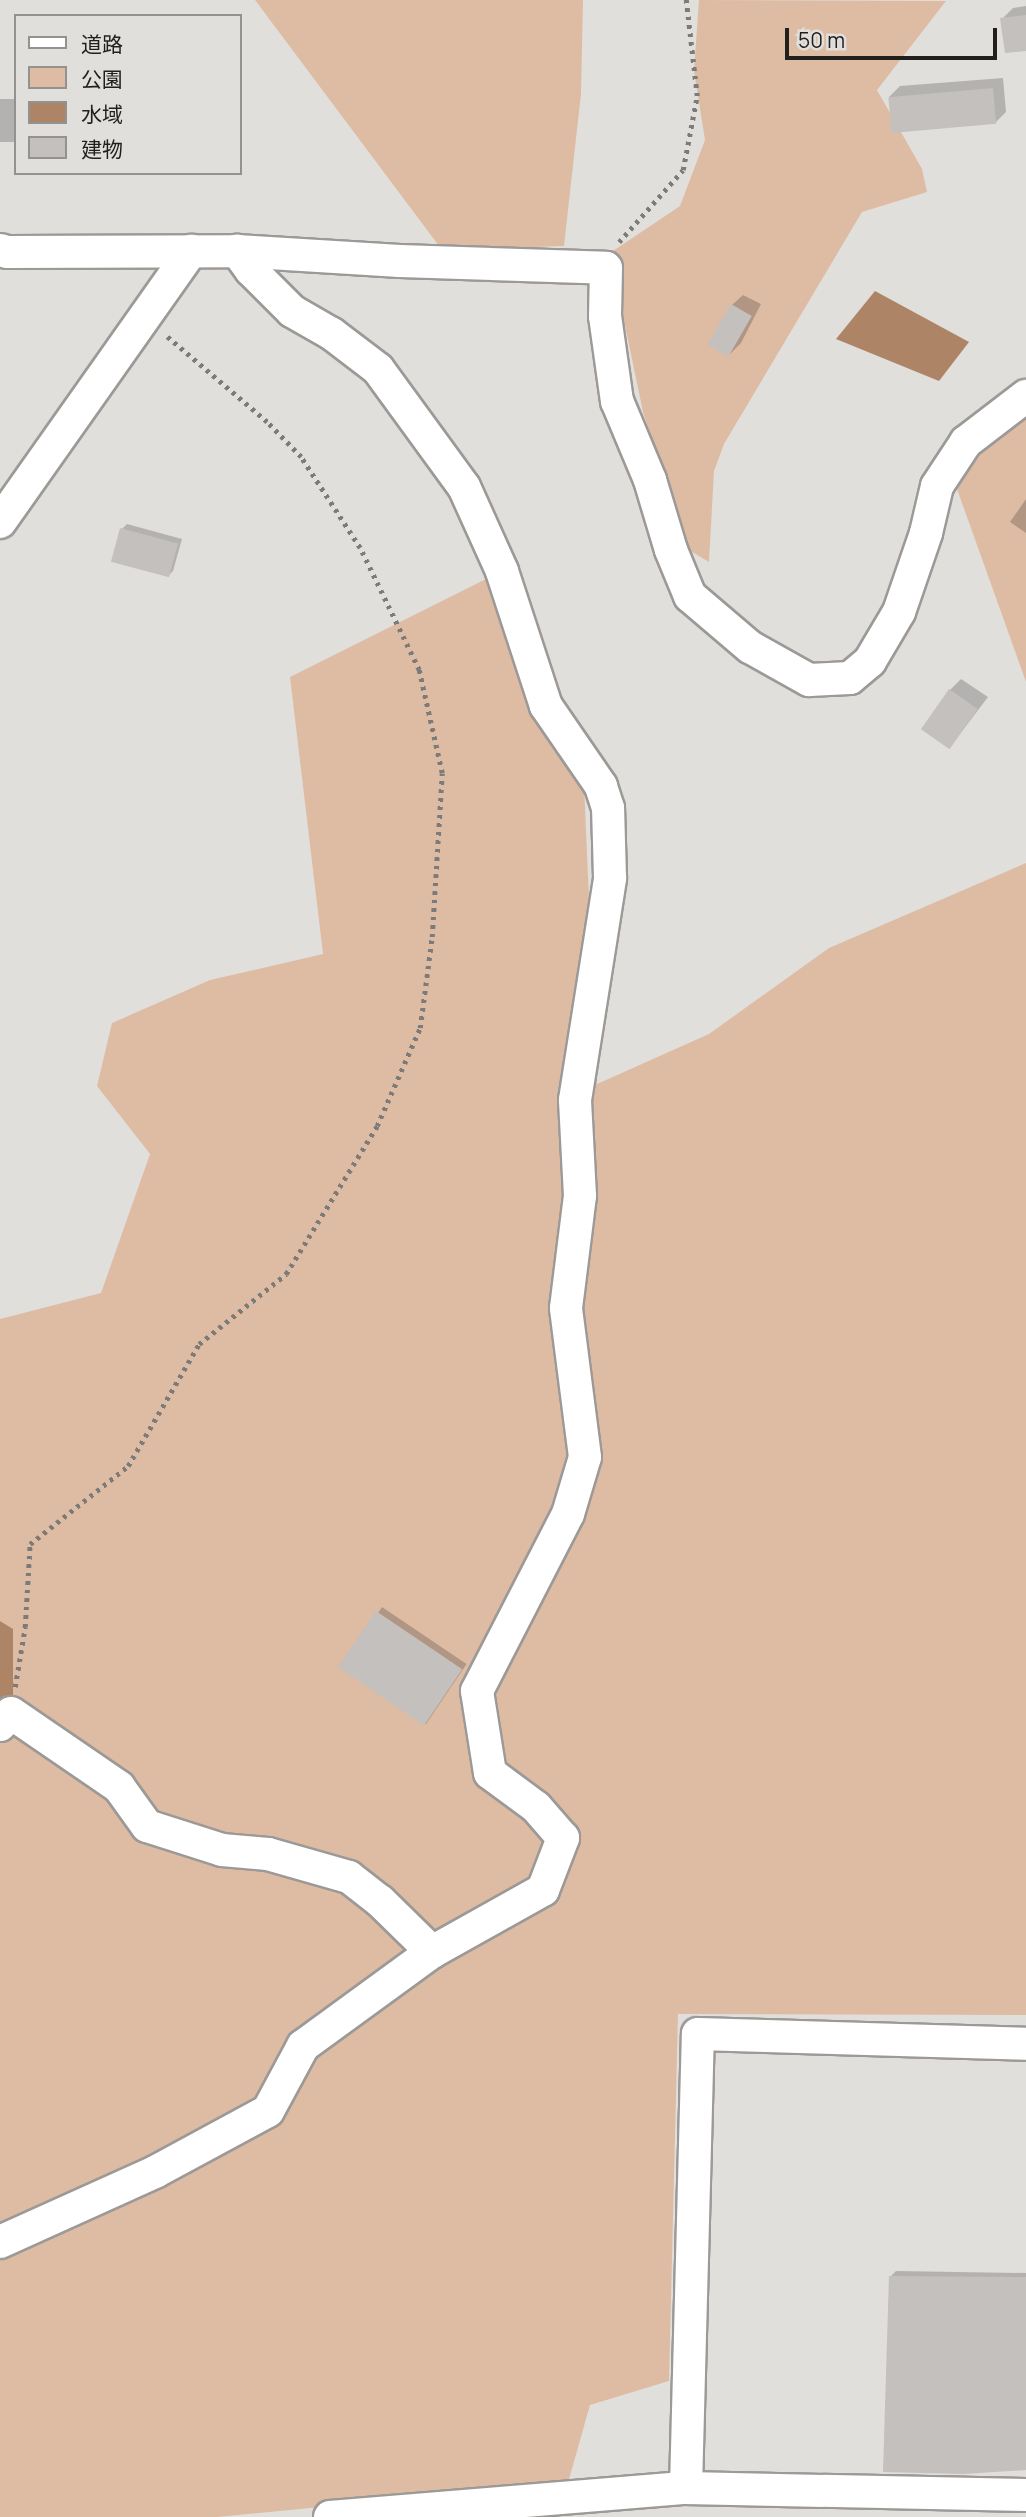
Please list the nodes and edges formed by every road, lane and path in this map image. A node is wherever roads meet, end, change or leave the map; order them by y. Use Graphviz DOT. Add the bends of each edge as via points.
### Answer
graph roads {
  1 [pos="686,0"];
  2 [pos="191,251"];
  3 [pos="237,251"];
  4 [pos="2,255"];
  5 [pos="606,268"];
  6 [pos="145,320"];
  7 [pos="1026,396"];
  8 [pos="0,522"];
  9 [pos="5,1719"];
  10 [pos="432,1952"];
  11 [pos="1026,2044"];
  12 [pos="0,2242"];
  13 [pos="685,2488"];
  14 [pos="1026,2495"];
  15 [pos="330,2517"];
  1 -- 5 [label="path" via="697,96 683,170 610,253"];
  2 -- 3 [label="street"];
  2 -- 4 [label="street"];
  2 -- 6 [label="street"];
  3 -- 5 [label="street"];
  3 -- 10 [label="street" via="292,311 332,334 377,369 464,488 502,571 546,706 601,786 608,807 610,878 575,1100 580,1196 566,1308 585,1457 568,1514 477,1691 490,1773 536,1807 563,1838 543,1890"];
  5 -- 7 [label="street" via="605,316 617,401 690,597 750,647 810,680 850,678 870,661 899,612 937,486 966,442"];
  6 -- 8 [label="street"];
  6 -- 9 [label="path" via="221,382 300,457 360,548 419,670 442,774 432,937 420,1028 377,1126 286,1274 199,1344 128,1466 30,1544 25,1627"];
  9 -- 10 [label="street" via="119,1787 147,1826 222,1850 268,1854 349,1877"];
  10 -- 12 [label="street" via="303,2046 268,2111 155,2172"];
  11 -- 13 [label="street" via="698,2034"];
  13 -- 14 [label="street"];
  13 -- 15 [label="street"];
}
